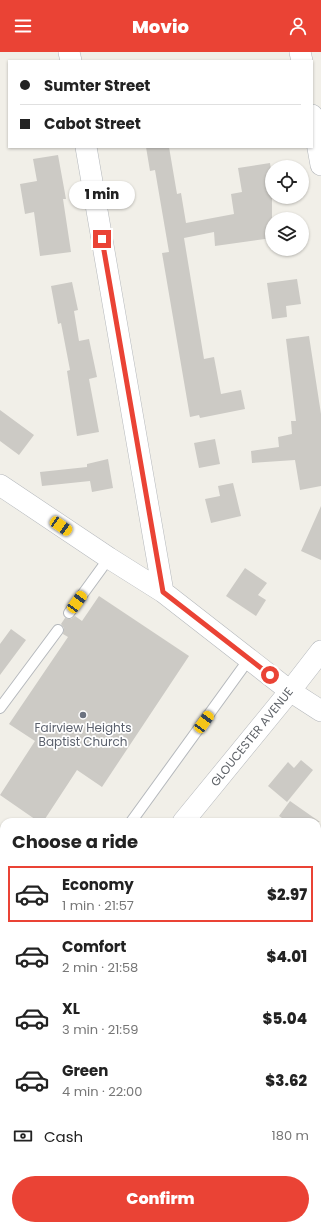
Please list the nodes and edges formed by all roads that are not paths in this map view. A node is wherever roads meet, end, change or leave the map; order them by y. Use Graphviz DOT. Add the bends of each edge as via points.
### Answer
graph roads {
  1 [pos="313,121"];
  2 [pos="86,148"];
  3 [pos="321,165"];
  4 [pos="0,485"];
  5 [pos="109,558"];
  6 [pos="163,592"];
  7 [pos="69,613"];
  8 [pos="58,630"];
  9 [pos="321,651"];
  10 [pos="249,659"];
  11 [pos="290,691"];
  12 [pos="0,708"];
  13 [pos="321,711"];
  14 [pos="134,818"];
  15 [pos="186,818"];
  1 -- 3 [label="street"];
  2 -- 6 [label="street"];
  4 -- 5 [label="street"];
  5 -- 6 [label="street"];
  5 -- 7 [label="lane"];
  6 -- 10 [label="street"];
  8 -- 12 [label="lane"];
  9 -- 11 [label="street, GLOUCESTER AVENUE"];
  10 -- 11 [label="street"];
  10 -- 14 [label="lane"];
  11 -- 13 [label="street"];
  11 -- 15 [label="street, GLOUCESTER AVENUE"];
}
